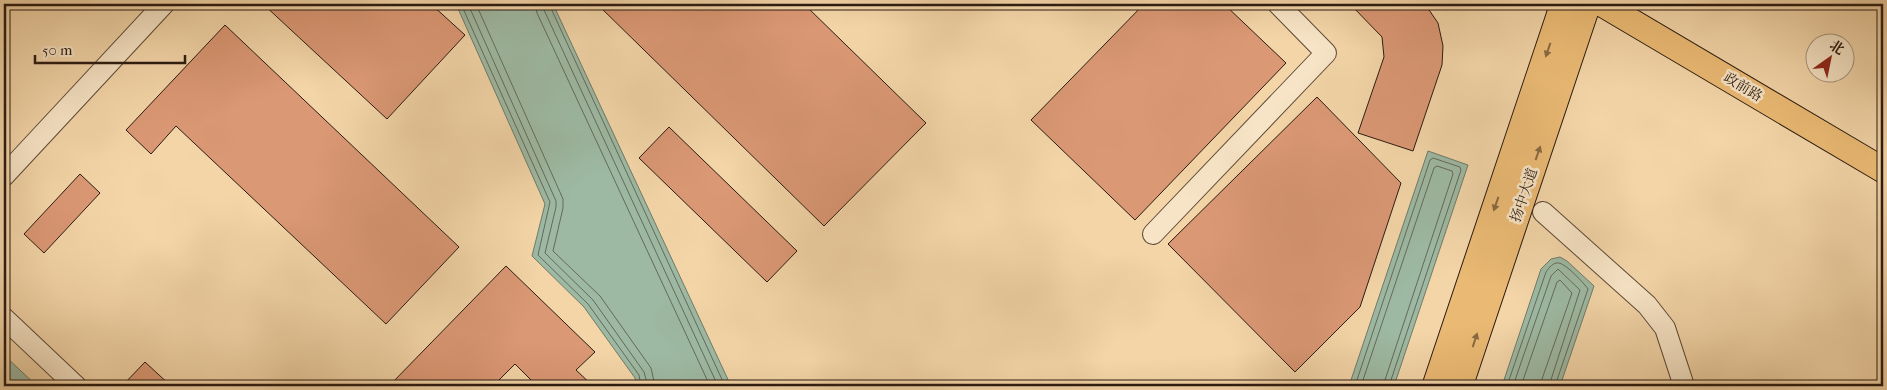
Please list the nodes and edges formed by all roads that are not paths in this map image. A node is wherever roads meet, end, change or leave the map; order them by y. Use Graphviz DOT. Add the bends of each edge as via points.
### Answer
graph roads {
  1 [pos="164,4"];
  2 [pos="1278,4"];
  3 [pos="1563,4"];
  4 [pos="1588,4"];
  5 [pos="1602,4"];
  6 [pos="1883,170"];
  7 [pos="4,176"];
  8 [pos="1543,212"];
  9 [pos="1153,234"];
  10 [pos="4,318"];
  11 [pos="76,386"];
  12 [pos="1435,386"];
  13 [pos="1460,386"];
  14 [pos="1684,386"];
  1 -- 7 [label="street"];
  2 -- 9 [label="street" via="1326,53"];
  3 -- 12 [label="main road, 扬中大道, one-way"];
  13 -- 4 [label="main road, 扬中大道, one-way"];
  5 -- 6 [label="main road, 政前路"];
  8 -- 14 [label="street" via="1647,305 1664,328"];
  10 -- 11 [label="street"];
}
